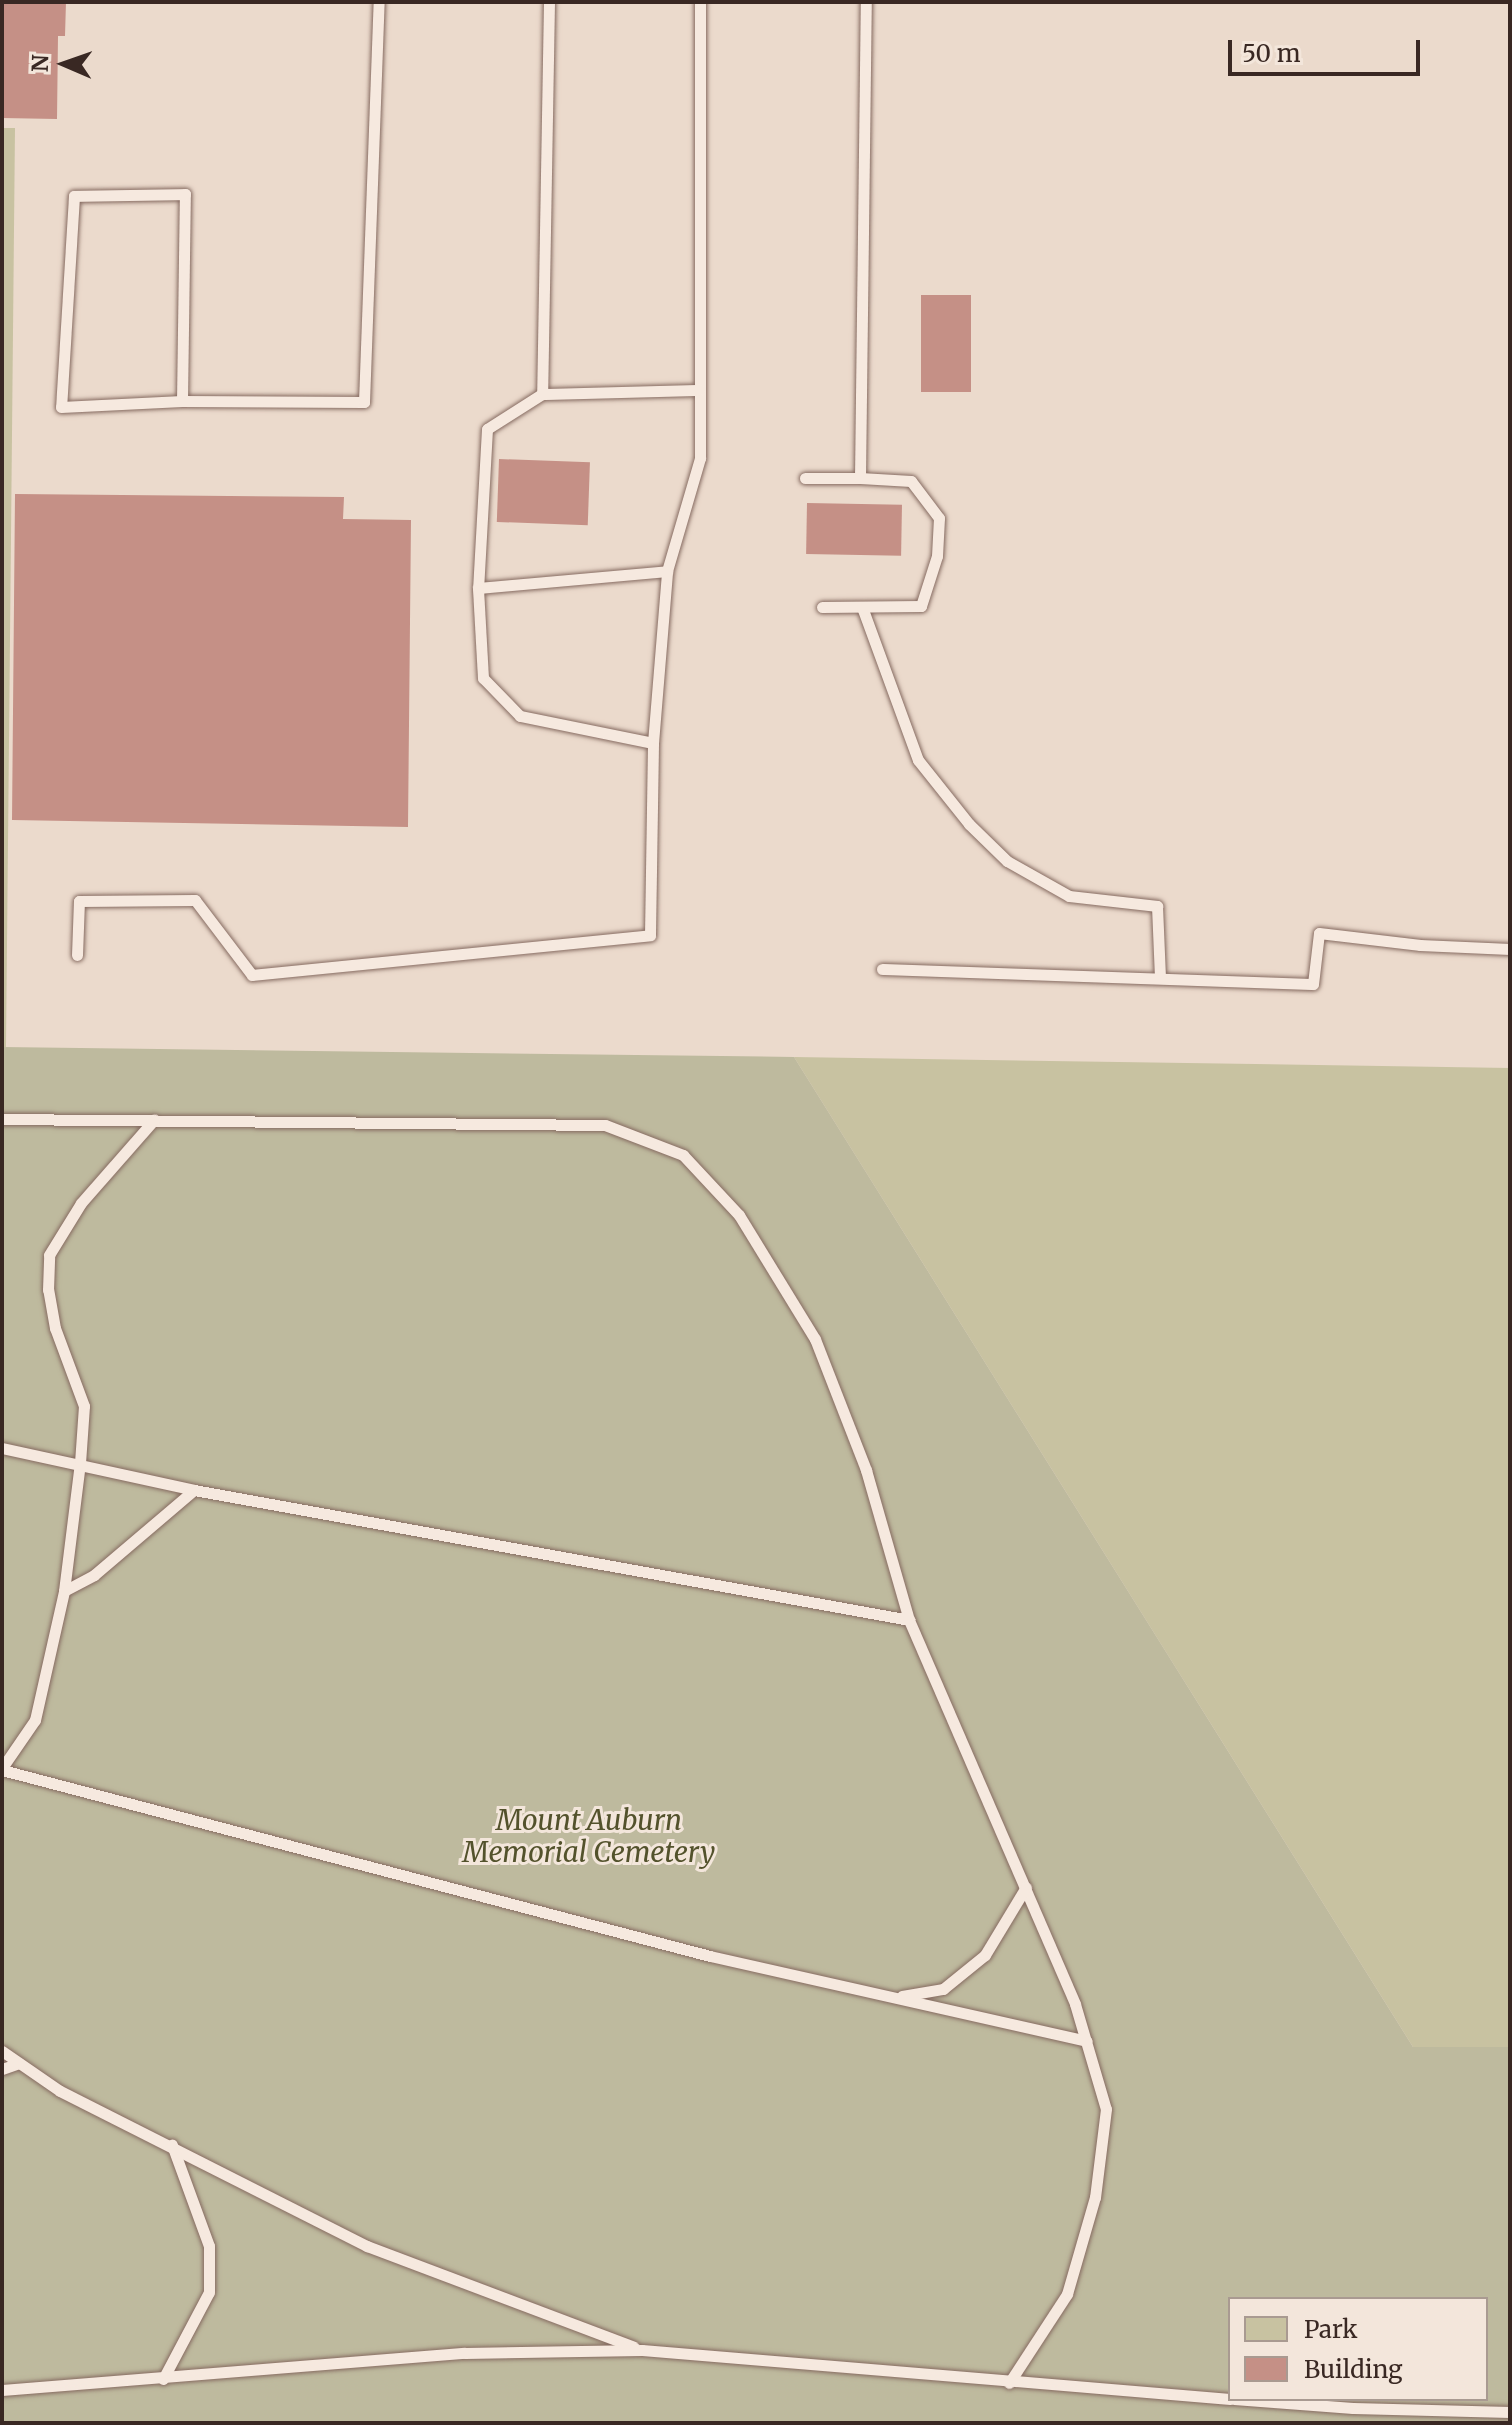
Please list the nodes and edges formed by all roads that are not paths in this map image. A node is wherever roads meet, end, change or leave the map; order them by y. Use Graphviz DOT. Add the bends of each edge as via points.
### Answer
graph roads {
  1 [pos="379,2"];
  2 [pos="549,2"];
  3 [pos="700,2"];
  4 [pos="866,2"];
  5 [pos="700,390"];
  6 [pos="542,394"];
  7 [pos="182,401"];
  8 [pos="805,478"];
  9 [pos="860,478"];
  10 [pos="667,571"];
  11 [pos="478,588"];
  12 [pos="822,607"];
  13 [pos="862,607"];
  14 [pos="653,743"];
  15 [pos="1510,949"];
  16 [pos="77,955"];
  17 [pos="882,969"];
  18 [pos="1160,978"];
  19 [pos="2,1119"];
  20 [pos="154,1120"];
  21 [pos="2,1448"];
  22 [pos="80,1463"];
  23 [pos="194,1490"];
  24 [pos="64,1591"];
  25 [pos="909,1620"];
  26 [pos="2,1769"];
  27 [pos="1026,1887"];
  28 [pos="895,1997"];
  29 [pos="1087,2041"];
  30 [pos="2,2051"];
  31 [pos="19,2063"];
  32 [pos="2,2069"];
  33 [pos="172,2145"];
  34 [pos="642,2350"];
  35 [pos="163,2379"];
  36 [pos="1009,2383"];
  37 [pos="2,2390"];
  38 [pos="1228,2399"];
  39 [pos="1259,2401"];
  40 [pos="1510,2412"];
  1 -- 7 [label="lane" via="364,402"];
  2 -- 6 [label="lane"];
  3 -- 5 [label="lane"];
  4 -- 9 [label="lane"];
  5 -- 6 [label="lane"];
  5 -- 10 [label="lane" via="700,458"];
  6 -- 11 [label="lane" via="487,429"];
  7 -- 7 [label="lane" via="185,194 74,196 61,407"];
  8 -- 9 [label="lane"];
  9 -- 13 [label="lane" via="911,481 939,518 937,556 921,606"];
  10 -- 11 [label="lane"];
  10 -- 14 [label="lane"];
  11 -- 14 [label="lane" via="483,678 520,716"];
  12 -- 13 [label="lane"];
  13 -- 18 [label="lane" via="918,760 969,824 1007,861 1069,896 1157,906"];
  14 -- 16 [label="lane" via="650,935 252,975 195,900 79,901"];
  15 -- 18 [label="lane" via="1319,933 1313,984"];
  17 -- 18 [label="lane"];
  19 -- 20 [label="lane"];
  20 -- 22 [label="lane" via="81,1203 49,1255 55,1328 84,1406"];
  20 -- 25 [label="lane" via="605,1125 683,1155 739,1215 815,1339 866,1470"];
  21 -- 22 [label="lane"];
  22 -- 23 [label="lane"];
  22 -- 24 [label="lane"];
  23 -- 24 [label="lane" via="94,1575"];
  23 -- 25 [label="lane"];
  24 -- 26 [label="lane" via="35,1720"];
  25 -- 27 [label="lane"];
  26 -- 28 [label="lane" via="710,1956"];
  27 -- 28 [label="lane" via="985,1955 943,1989"];
  27 -- 29 [label="lane"];
  28 -- 29 [label="lane"];
  29 -- 36 [label="lane" via="1106,2109 1095,2197 1067,2294"];
  30 -- 31 [label="lane"];
  31 -- 32 [label="lane"];
  31 -- 33 [label="lane" via="60,2091"];
  33 -- 34 [label="lane" via="367,2246"];
  33 -- 35 [label="lane" via="209,2246 209,2292"];
  34 -- 35 [label="lane" via="465,2353"];
  34 -- 36 [label="lane"];
  35 -- 37 [label="lane"];
  36 -- 38 [label="lane"];
  39 -- 40 [label="lane"];
}
